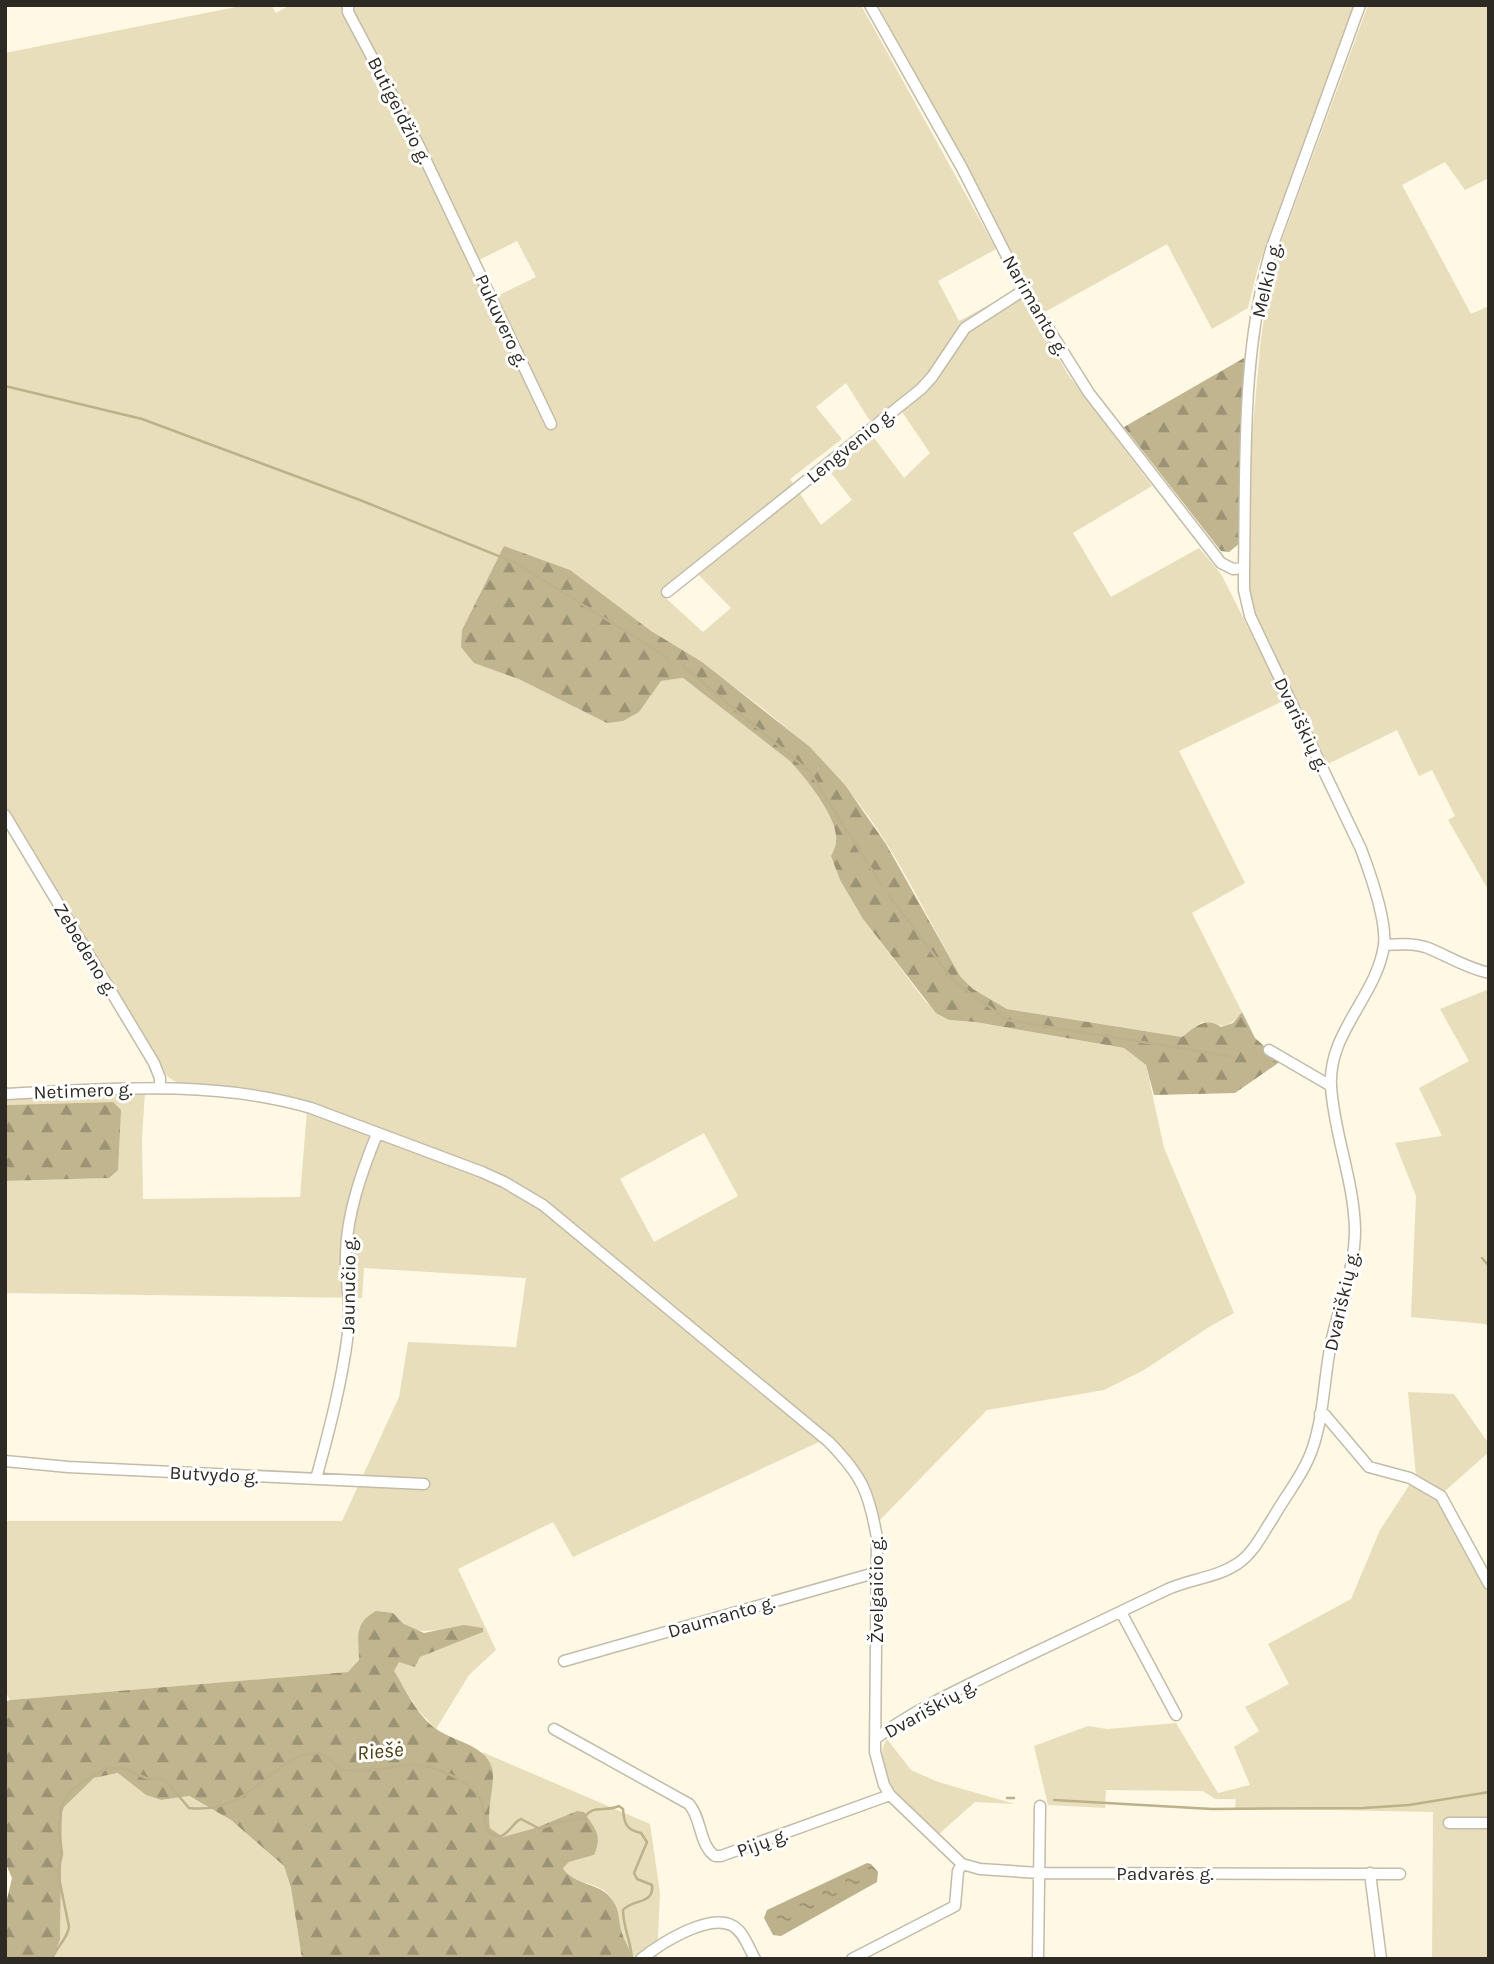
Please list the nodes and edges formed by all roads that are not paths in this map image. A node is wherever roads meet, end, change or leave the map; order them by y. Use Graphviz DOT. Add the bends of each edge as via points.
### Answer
graph roads {
  1 [pos="348,5"];
  2 [pos="870,5"];
  3 [pos="1360,5"];
  4 [pos="452,216"];
  5 [pos="1024,290"];
  6 [pos="551,424"];
  7 [pos="1244,568"];
  8 [pos="667,592"];
  9 [pos="5,814"];
  10 [pos="1384,945"];
  11 [pos="1489,973"];
  12 [pos="1269,1050"];
  13 [pos="1331,1086"];
  14 [pos="160,1087"];
  15 [pos="5,1094"];
  16 [pos="377,1134"];
  17 [pos="1320,1414"];
  18 [pos="5,1461"];
  19 [pos="316,1479"];
  20 [pos="424,1484"];
  21 [pos="878,1572"];
  22 [pos="1489,1584"];
  23 [pos="1121,1612"];
  24 [pos="564,1661"];
  25 [pos="1176,1715"];
  26 [pos="554,1729"];
  27 [pos="876,1739"];
  28 [pos="890,1795"];
  29 [pos="1040,1806"];
  30 [pos="1449,1823"];
  31 [pos="1489,1823"];
  32 [pos="962,1864"];
  33 [pos="1039,1873"];
  34 [pos="1370,1873"];
  35 [pos="1400,1874"];
  36 [pos="645,1956"];
  37 [pos="755,1959"];
  38 [pos="852,1959"];
  39 [pos="1038,1959"];
  40 [pos="1381,1959"];
  1 -- 4 [label="street, Butigeidžio g."];
  2 -- 5 [label="street, Narimanto g." via="962,167"];
  3 -- 7 [label="street, Melkio g." via="1260,288 1247,398"];
  4 -- 6 [label="street, Pukuvero g."];
  5 -- 7 [label="street, Narimanto g." via="1088,393 1221,563 1227,568"];
  5 -- 8 [label="street, Lengvenio g." via="965,328 921,388"];
  7 -- 10 [label="street, Dvariškių g." via="1244,590 1254,627 1361,849 1380,912"];
  9 -- 14 [label="street, Zebedeno g." via="154,1063"];
  10 -- 11 [label="street" via="1426,947 1465,967"];
  10 -- 13 [label="street, Dvariškių g." via="1371,981 1339,1041"];
  12 -- 13 [label="street"];
  13 -- 17 [label="street, Dvariškių g." via="1352,1189 1354,1242"];
  14 -- 15 [label="street, Netimero g."];
  14 -- 16 [label="street, Netimero g." via="282,1100"];
  16 -- 19 [label="street, Jaunučio g." via="351,1213 345,1251 348,1332 337,1400"];
  16 -- 21 [label="street, Žvelgaičio g." via="482,1172 543,1205 829,1442 857,1472 872,1509"];
  17 -- 22 [label="street" via="1369,1467 1410,1478 1441,1496"];
  17 -- 23 [label="street, Dvariškių g." via="1306,1462 1254,1549 1225,1571 1177,1585"];
  18 -- 19 [label="street, Butvydo g."];
  19 -- 20 [label="street, Butvydo g."];
  21 -- 24 [label="street, Daumanto g."];
  21 -- 27 [label="street, Žvelgaičio g."];
  23 -- 25 [label="street"];
  23 -- 27 [label="street, Dvariškių g." via="926,1705"];
  26 -- 28 [label="street, Pijų g." via="689,1804 715,1856"];
  27 -- 28 [label="street, Žvelgaičio g." via="875,1752"];
  28 -- 32 [label="street"];
  29 -- 33 [label="street"];
  30 -- 31 [label="street"];
  32 -- 33 [label="street, Padvarės g." via="980,1870"];
  32 -- 38 [label="street" via="954,1906"];
  33 -- 34 [label="street, Padvarės g."];
  33 -- 39 [label="street"];
  34 -- 35 [label="street, Padvarės g."];
  34 -- 40 [label="street"];
  36 -- 37 [label="street" via="694,1929 723,1923 736,1928"];
}
